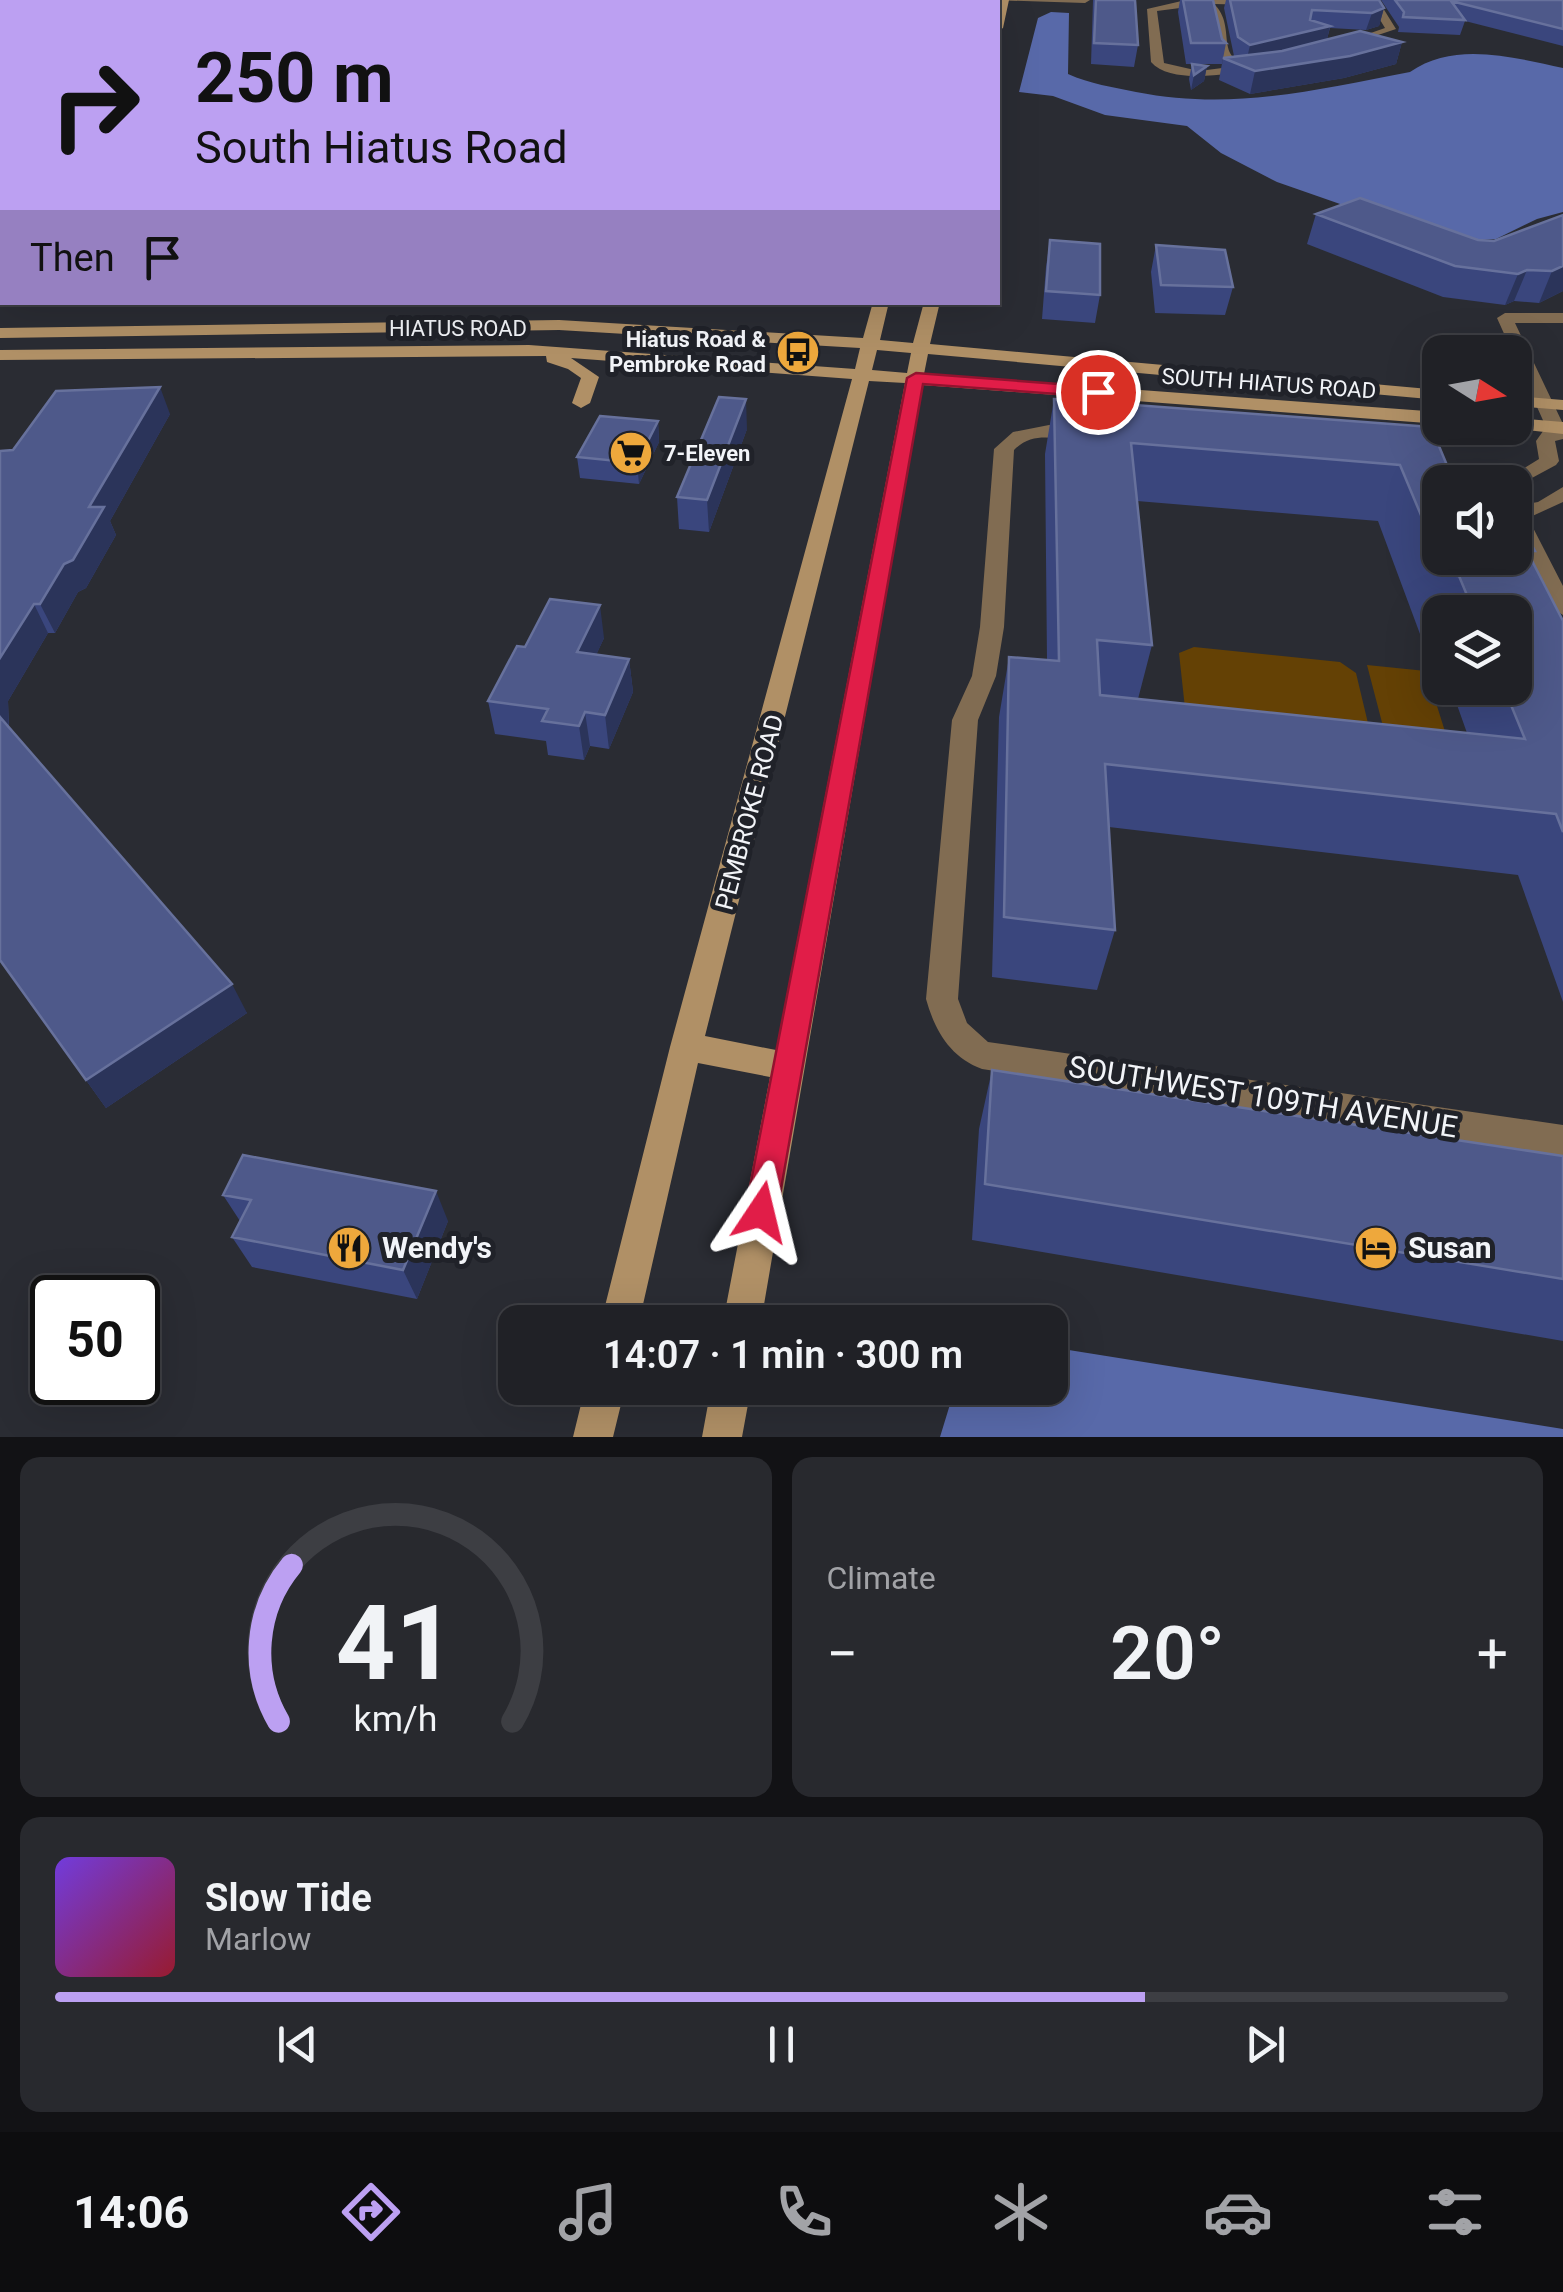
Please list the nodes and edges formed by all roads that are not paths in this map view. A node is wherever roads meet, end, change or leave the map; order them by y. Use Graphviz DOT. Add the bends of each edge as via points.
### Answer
graph roads {
  1 [pos="994,0"];
  2 [pos="1004,0"];
  3 [pos="1085,0"];
  4 [pos="1268,1"];
  5 [pos="1206,2"];
  6 [pos="1375,4"];
  7 [pos="1358,6"];
  8 [pos="1341,35"];
  9 [pos="1359,40"];
  10 [pos="1324,51"];
  11 [pos="1273,64"];
  12 [pos="1241,69"];
  13 [pos="880,305"];
  14 [pos="931,305"];
  15 [pos="1563,318"];
  16 [pos="0,333"];
  17 [pos="870,344"];
  18 [pos="920,348"];
  19 [pos="529,350"];
  20 [pos="0,356"];
  21 [pos="863,373"];
  22 [pos="916,378"];
  23 [pos="1422,392"];
  24 [pos="581,403"];
  25 [pos="1555,405"];
  26 [pos="1422,417"];
  27 [pos="1532,426"];
  28 [pos="1560,429"];
  29 [pos="1097,434"];
  30 [pos="1532,471"];
  31 [pos="1563,493"];
  32 [pos="1532,509"];
  33 [pos="1532,545"];
  34 [pos="1563,608"];
  35 [pos="686,1047"];
  36 [pos="787,1066"];
  37 [pos="1563,1141"];
  38 [pos="624,1305"];
  39 [pos="745,1305"];
  40 [pos="601,1405"];
  41 [pos="728,1405"];
  42 [pos="593,1437"];
  43 [pos="722,1437"];
  1 -- 2 [label="street"];
  2 -- 3 [label="street"];
  4 -- 5 [label="street"];
  5 -- 12 [label="street" via="1216,11 1226,59"];
  5 -- 12 [label="street" via="1155,6 1156,62 1199,74"];
  6 -- 7 [label="street"];
  6 -- 9 [label="street" via="1391,28"];
  8 -- 9 [label="street"];
  9 -- 10 [label="street"];
  11 -- 12 [label="street"];
  13 -- 17 [label="main road, PEMBROKE ROAD"];
  14 -- 18 [label="main road"];
  15 -- 25 [label="street" via="1505,318"];
  16 -- 17 [label="main road, HIATUS ROAD" via="559,325"];
  17 -- 18 [label="main road, HIATUS ROAD"];
  17 -- 21 [label="main road, PEMBROKE ROAD"];
  18 -- 22 [label="main road"];
  18 -- 23 [label="main road, SOUTH HIATUS ROAD"];
  19 -- 20 [label="main road, HIATUS ROAD"];
  19 -- 21 [label="main road, HIATUS ROAD"];
  19 -- 24 [label="main road" via="574,364 590,377"];
  21 -- 22 [label="main road, HIATUS ROAD"];
  21 -- 35 [label="main road, PEMBROKE ROAD"];
  22 -- 26 [label="main road, SOUTH HIATUS ROAD"];
  22 -- 36 [label="main road"];
  25 -- 28 [label="street"];
  27 -- 28 [label="main road"];
  28 -- 30 [label="street" via="1545,441 1549,461"];
  29 -- 37 [label="street, SOUTHWEST 109TH AVENUE" via="1044,430 1019,435 1004,449 992,627 984,676 965,720 959,773 942,999 948,1023 965,1046 999,1058"];
  31 -- 32 [label="street"];
  33 -- 34 [label="street"];
  35 -- 36 [label="main road"];
  35 -- 38 [label="main road, PEMBROKE ROAD"];
  36 -- 39 [label="main road"];
  40 -- 42 [label="main road"];
  41 -- 43 [label="main road"];
}
